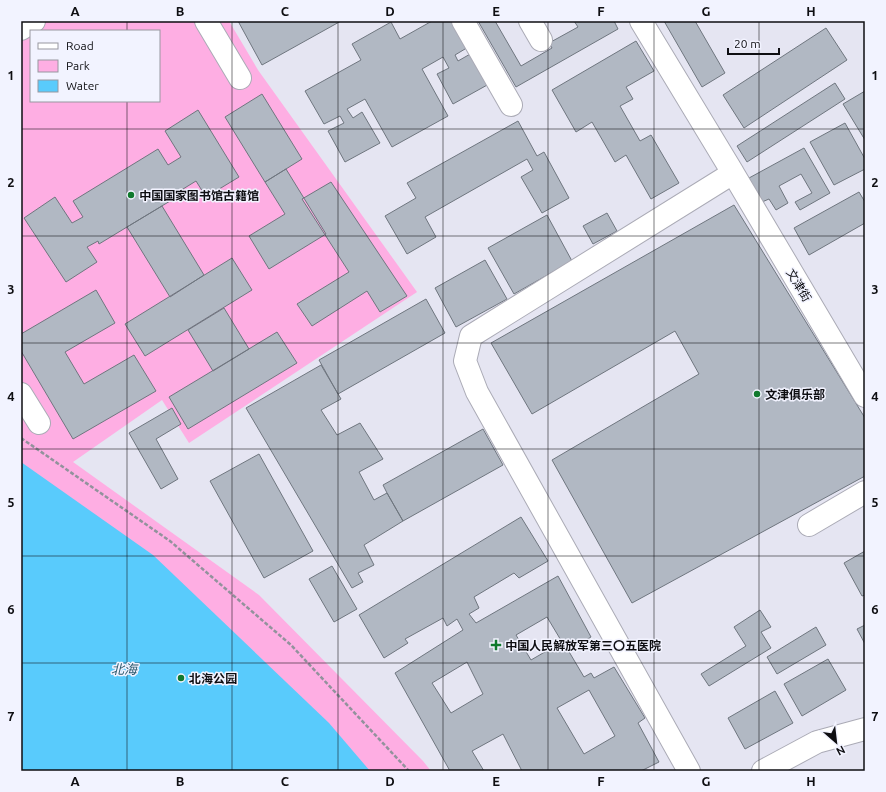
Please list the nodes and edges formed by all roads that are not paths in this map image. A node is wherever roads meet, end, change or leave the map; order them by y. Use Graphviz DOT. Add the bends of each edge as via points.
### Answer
graph roads {
  1 [pos="34,21"];
  2 [pos="206,21"];
  3 [pos="464,21"];
  4 [pos="530,21"];
  5 [pos="641,21"];
  6 [pos="21,29"];
  7 [pos="540,40"];
  8 [pos="240,78"];
  9 [pos="512,105"];
  10 [pos="733,173"];
  11 [pos="21,394"];
  12 [pos="865,396"];
  13 [pos="39,423"];
  14 [pos="865,492"];
  15 [pos="809,524"];
  16 [pos="865,729"];
  17 [pos="688,771"];
  18 [pos="763,771"];
  1 -- 6 [label="street"];
  2 -- 8 [label="street"];
  3 -- 9 [label="street"];
  4 -- 7 [label="street"];
  5 -- 10 [label="street, 文津街"];
  10 -- 12 [label="street, 文津街"];
  10 -- 17 [label="street" via="470,336 465,361 477,392"];
  11 -- 13 [label="street"];
  14 -- 15 [label="street"];
  16 -- 18 [label="street" via="817,742"];
}
